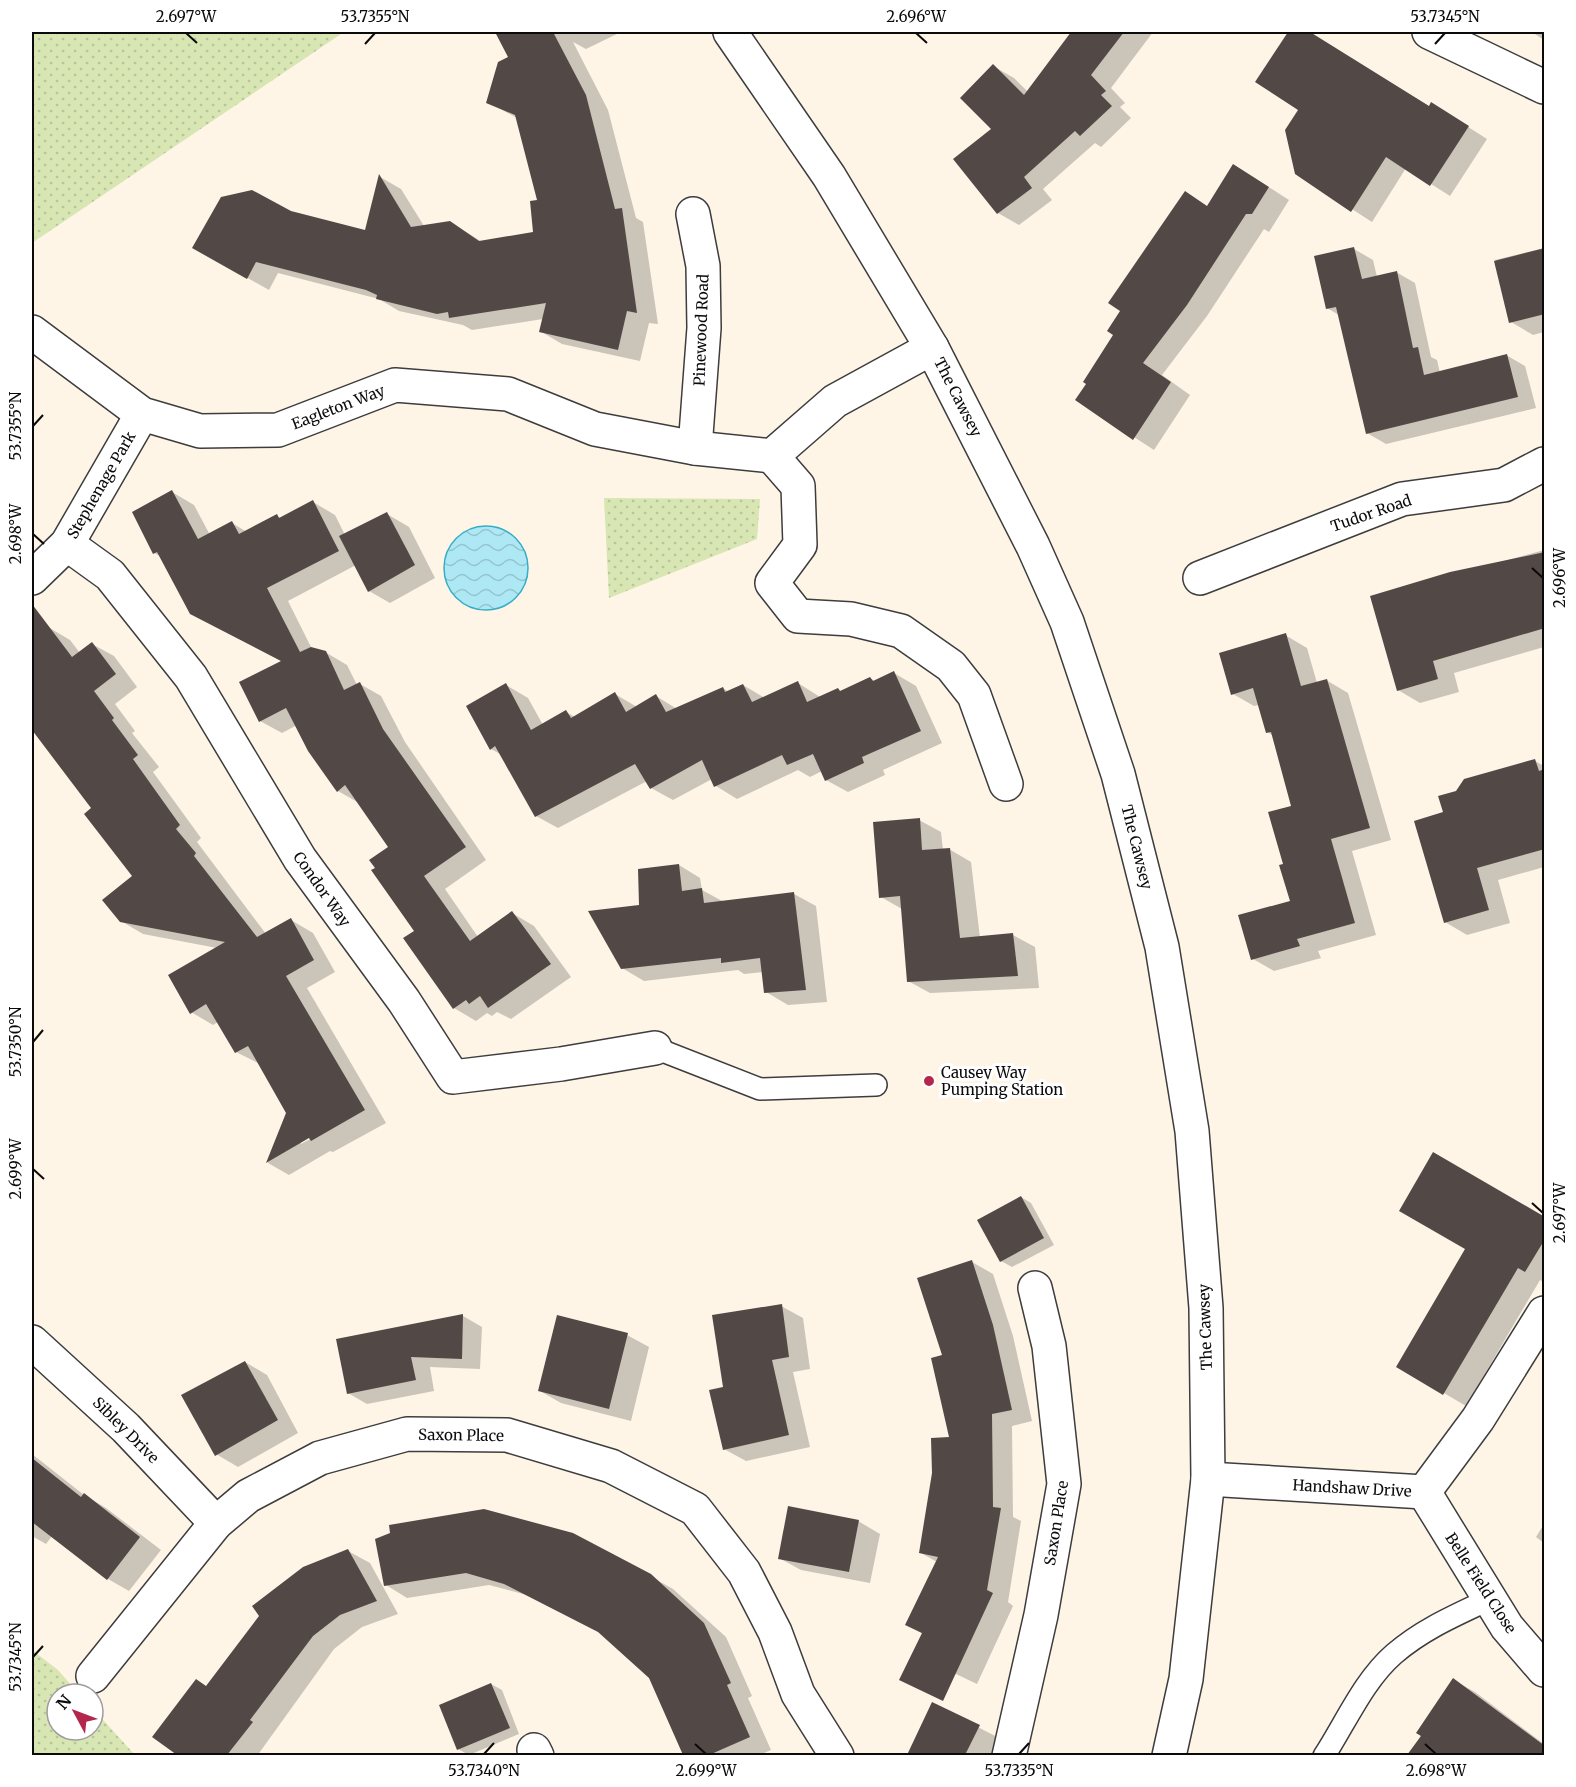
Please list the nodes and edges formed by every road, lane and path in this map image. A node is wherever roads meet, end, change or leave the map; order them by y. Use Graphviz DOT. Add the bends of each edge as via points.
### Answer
graph roads {
  1 [pos="730,32"];
  2 [pos="1429,32"];
  3 [pos="1545,87"];
  4 [pos="693,213"];
  5 [pos="32,332"];
  6 [pos="932,348"];
  7 [pos="142,414"];
  8 [pos="695,447"];
  9 [pos="772,456"];
  10 [pos="1545,464"];
  11 [pos="67,544"];
  12 [pos="32,578"];
  13 [pos="1200,578"];
  14 [pos="1006,784"];
  15 [pos="655,1048"];
  16 [pos="876,1085"];
  17 [pos="1035,1288"];
  18 [pos="1545,1313"];
  19 [pos="32,1342"];
  20 [pos="1208,1479"];
  21 [pos="1424,1492"];
  22 [pos="216,1524"];
  23 [pos="1490,1599"];
  24 [pos="1545,1670"];
  25 [pos="93,1676"];
  26 [pos="837,1755"];
  27 [pos="1009,1755"];
  28 [pos="1169,1755"];
  29 [pos="1324,1755"];
  1 -- 6 [label="street, The Cawsey" via="828,176"];
  2 -- 3 [label="street"];
  4 -- 8 [label="street, Pinewood Road" via="703,266 704,328"];
  5 -- 7 [label="street, Eagleton Way"];
  6 -- 9 [label="street" via="835,401"];
  6 -- 20 [label="street, The Cawsey" via="1033,546 1067,622 1118,774 1162,947 1192,1131 1206,1308"];
  7 -- 8 [label="street, Eagleton Way" via="200,431 278,430 395,385 508,394 595,429"];
  7 -- 11 [label="street, Stephenage Park"];
  8 -- 9 [label="street, Eagleton Way"];
  9 -- 14 [label="street" via="798,486 800,545 772,583 798,616 851,619 901,631 951,666 974,695"];
  10 -- 13 [label="street, Tudor Road" via="1504,485 1402,499"];
  11 -- 12 [label="street, Stephenage Park"];
  11 -- 15 [label="street, Condor Way" via="110,575 191,677 300,859 404,1001 453,1077"];
  15 -- 16 [label="lane" via="760,1089"];
  17 -- 27 [label="street, Saxon Place" via="1049,1346 1065,1484"];
  18 -- 21 [label="street, Handshaw Drive" via="1478,1419"];
  19 -- 22 [label="street, Sibley Drive" via="126,1428"];
  20 -- 21 [label="street, Handshaw Drive"];
  20 -- 28 [label="street, The Cawsey" via="1186,1679"];
  21 -- 23 [label="street, Belle Field Close"];
  22 -- 25 [label="street, Saxon Place"];
  22 -- 26 [label="street, Saxon Place" via="248,1496 320,1458 407,1434 507,1435 611,1466 695,1509 744,1572 775,1632 798,1694"];
  23 -- 24 [label="street, Belle Field Close" via="1507,1627"];
  23 -- 29 [label="lane" via="1430,1627 1393,1654 1366,1687"];
}
